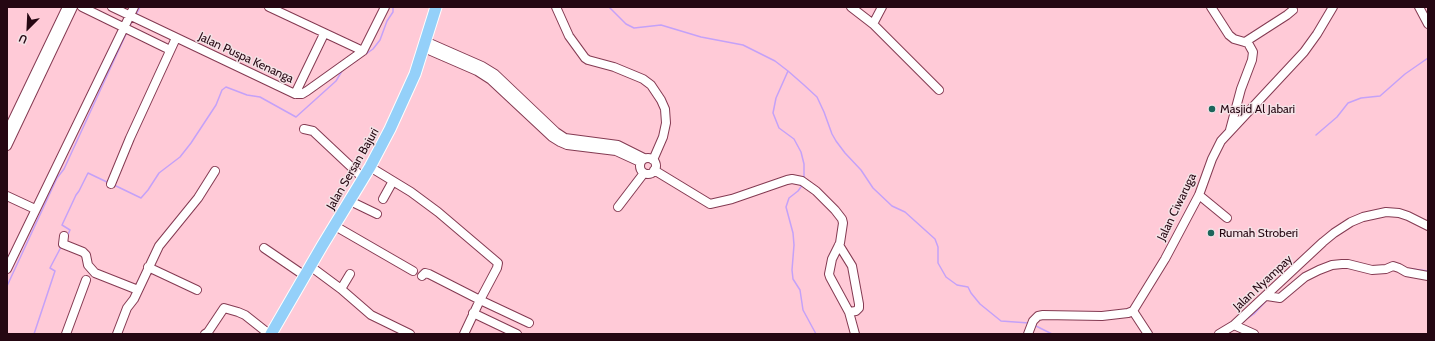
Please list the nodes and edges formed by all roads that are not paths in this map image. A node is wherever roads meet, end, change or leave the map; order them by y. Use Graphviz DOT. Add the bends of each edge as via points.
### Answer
graph roads {
  1 [pos="67,7"];
  2 [pos="73,7"];
  3 [pos="82,7"];
  4 [pos="112,7"];
  5 [pos="134,7"];
  6 [pos="269,7"];
  7 [pos="385,7"];
  8 [pos="436,7"];
  9 [pos="556,7"];
  10 [pos="851,7"];
  11 [pos="882,7"];
  12 [pos="1211,7"];
  13 [pos="1333,7"];
  14 [pos="1419,7"];
  15 [pos="1293,10"];
  16 [pos="130,16"];
  17 [pos="873,24"];
  18 [pos="1428,24"];
  19 [pos="124,27"];
  20 [pos="324,34"];
  21 [pos="176,38"];
  22 [pos="1245,42"];
  23 [pos="424,44"];
  24 [pos="170,50"];
  25 [pos="363,51"];
  26 [pos="939,90"];
  27 [pos="295,94"];
  28 [pos="304,129"];
  29 [pos="1230,130"];
  30 [pos="7,132"];
  31 [pos="7,146"];
  32 [pos="642,160"];
  33 [pos="653,160"];
  34 [pos="370,168"];
  35 [pos="654,170"];
  36 [pos="215,171"];
  37 [pos="644,172"];
  38 [pos="363,178"];
  39 [pos="393,181"];
  40 [pos="111,184"];
  41 [pos="1199,195"];
  42 [pos="7,196"];
  43 [pos="383,199"];
  44 [pos="350,201"];
  45 [pos="618,207"];
  46 [pos="35,209"];
  47 [pos="378,214"];
  48 [pos="1227,218"];
  49 [pos="335,226"];
  50 [pos="1428,226"];
  51 [pos="64,236"];
  52 [pos="840,245"];
  53 [pos="264,248"];
  54 [pos="148,267"];
  55 [pos="7,269"];
  56 [pos="307,271"];
  57 [pos="413,271"];
  58 [pos="350,274"];
  59 [pos="422,276"];
  60 [pos="1428,276"];
  61 [pos="86,280"];
  62 [pos="342,289"];
  63 [pos="138,290"];
  64 [pos="197,290"];
  65 [pos="1267,296"];
  66 [pos="480,300"];
  67 [pos="1133,311"];
  68 [pos="849,312"];
  69 [pos="473,313"];
  70 [pos="529,323"];
  71 [pos="1234,325"];
  72 [pos="1030,327"];
  73 [pos="208,333"];
  74 [pos="66,334"];
  75 [pos="117,334"];
  76 [pos="270,334"];
  77 [pos="410,334"];
  78 [pos="464,334"];
  79 [pos="517,334"];
  80 [pos="855,334"];
  81 [pos="1148,334"];
  82 [pos="1219,334"];
  83 [pos="1254,334"];
  1 -- 30 [label="street"];
  2 -- 31 [label="street"];
  3 -- 19 [label="street"];
  4 -- 16 [label="street, Jalan Puspa Kenanga"];
  5 -- 16 [label="street"];
  6 -- 20 [label="street"];
  7 -- 25 [label="street, Jalan Puspa Kenanga"];
  8 -- 23 [label="main road, Jalan Sersan Bajuri"];
  9 -- 33 [label="street" via="569,36 585,58 643,78 652,85 662,100 666,123"];
  10 -- 17 [label="street"];
  11 -- 17 [label="street"];
  12 -- 22 [label="street" via="1231,37"];
  13 -- 29 [label="street, Jalan Ciwaruga" via="1304,52"];
  14 -- 18 [label="street"];
  15 -- 22 [label="street"];
  16 -- 19 [label="street"];
  16 -- 21 [label="street, Jalan Puspa Kenanga"];
  17 -- 26 [label="street"];
  19 -- 24 [label="street"];
  19 -- 46 [label="street"];
  20 -- 25 [label="street"];
  20 -- 27 [label="street"];
  21 -- 24 [label="street"];
  21 -- 27 [label="street, Jalan Puspa Kenanga"];
  22 -- 29 [label="street" via="1253,52 1252,60"];
  23 -- 32 [label="street" via="491,80 537,118 552,137 563,144 616,151"];
  23 -- 34 [label="main road, Jalan Sersan Bajuri" via="415,74"];
  24 -- 40 [label="street"];
  25 -- 27 [label="street, Jalan Puspa Kenanga" via="304,93"];
  28 -- 38 [label="street" via="313,131"];
  29 -- 41 [label="street, Jalan Ciwaruga" via="1212,159"];
  32 -- 33 [label="street"];
  32 -- 37 [label="street" via="640,168"];
  33 -- 35 [label="street" via="656,165"];
  34 -- 38 [label="main road, Jalan Sersan Bajuri"];
  34 -- 39 [label="street"];
  35 -- 37 [label="street" via="650,173"];
  35 -- 52 [label="street" via="710,204 787,180 802,181 816,191 842,219"];
  36 -- 54 [label="street" via="198,198 159,246"];
  37 -- 45 [label="street"];
  38 -- 44 [label="main road, Jalan Sersan Bajuri"];
  39 -- 43 [label="street"];
  39 -- 66 [label="street" via="438,212 497,261 497,268"];
  41 -- 48 [label="street"];
  41 -- 67 [label="street, Jalan Ciwaruga" via="1165,259"];
  42 -- 46 [label="street"];
  44 -- 47 [label="street"];
  44 -- 49 [label="main road, Jalan Sersan Bajuri"];
  46 -- 55 [label="street"];
  49 -- 56 [label="main road, Jalan Sersan Bajuri"];
  49 -- 57 [label="street"];
  50 -- 65 [label="street, Jalan Nyampay" via="1399,213 1386,212 1357,220 1323,242"];
  51 -- 63 [label="street" via="63,244 83,252 88,265 95,273"];
  52 -- 68 [label="street" via="832,259 829,274"];
  52 -- 68 [label="street" via="852,266 859,304 856,311"];
  53 -- 56 [label="street"];
  54 -- 63 [label="street"];
  54 -- 64 [label="street"];
  56 -- 62 [label="street"];
  56 -- 76 [label="main road, Jalan Sersan Bajuri"];
  58 -- 62 [label="street"];
  59 -- 66 [label="street" via="425,273 429,274"];
  60 -- 65 [label="street" via="1406,272 1393,266 1372,270 1342,264 1332,265 1305,277 1280,298"];
  61 -- 74 [label="street"];
  62 -- 77 [label="street" via="371,315"];
  63 -- 75 [label="street" via="127,308"];
  65 -- 71 [label="street, Jalan Nyampay"];
  66 -- 69 [label="street"];
  66 -- 70 [label="street"];
  67 -- 72 [label="street" via="1102,316 1043,314 1038,316"];
  67 -- 81 [label="street"];
  68 -- 80 [label="street"];
  69 -- 78 [label="street"];
  69 -- 79 [label="street"];
  71 -- 82 [label="street, Jalan Nyampay"];
  71 -- 83 [label="street"];
  73 -- 76 [label="street" via="224,308 245,315"];
}
